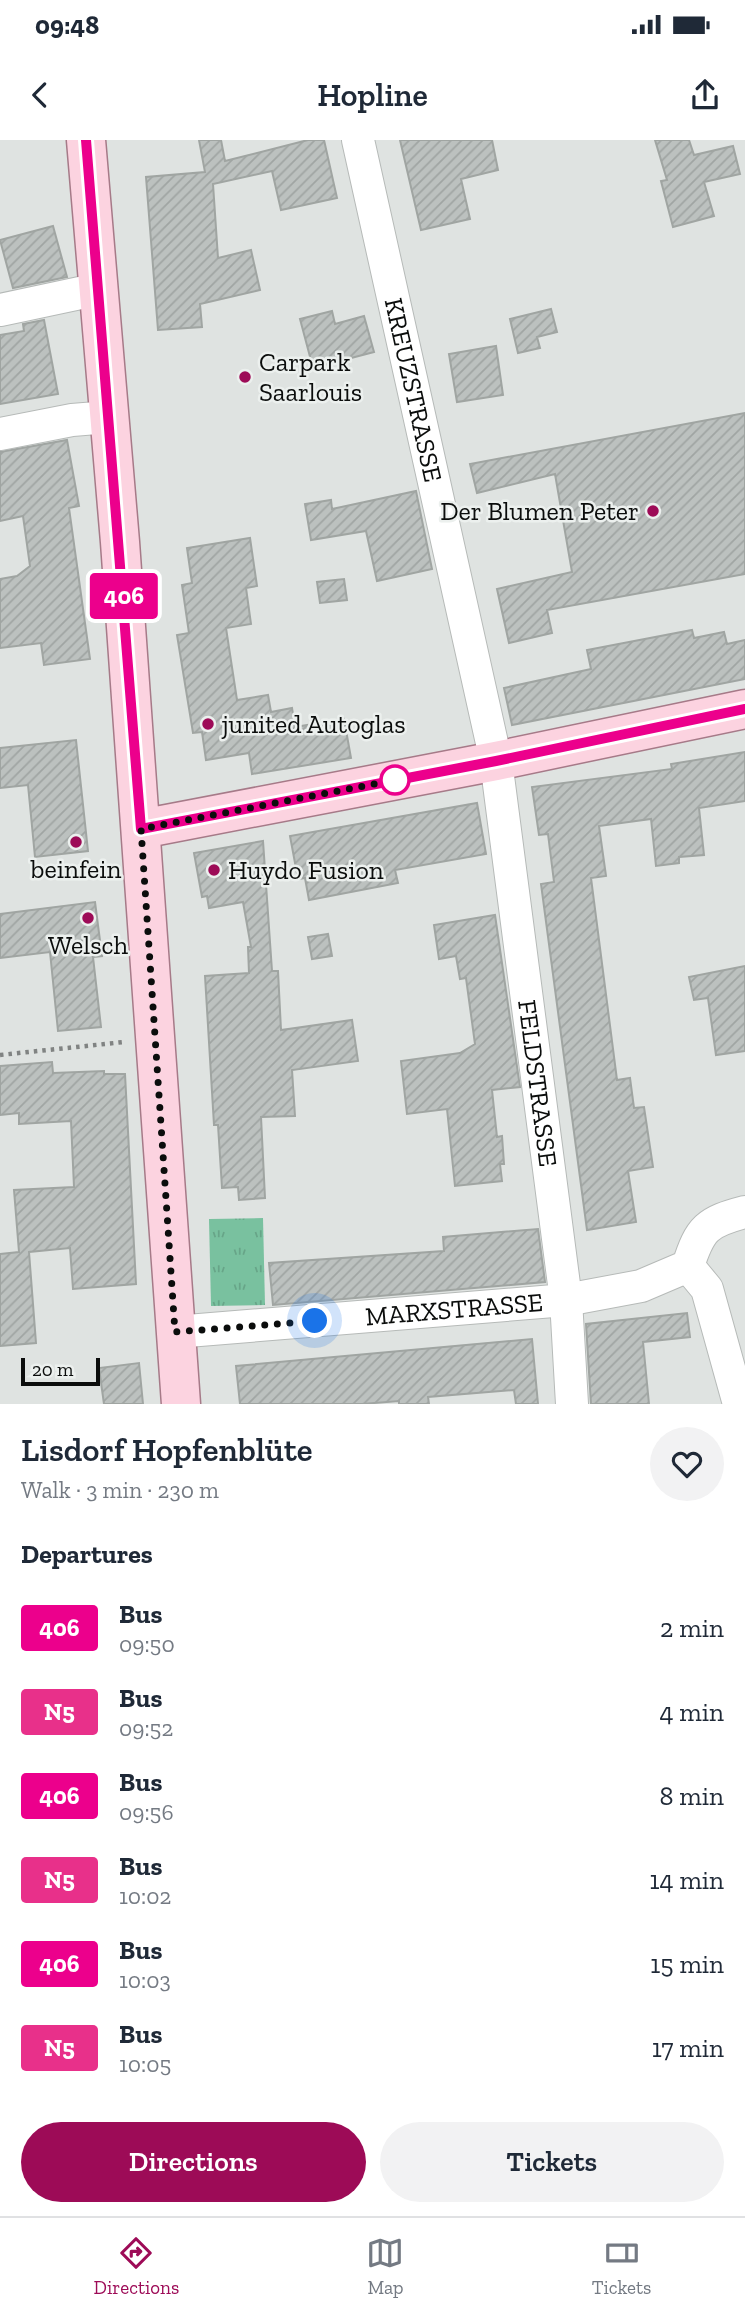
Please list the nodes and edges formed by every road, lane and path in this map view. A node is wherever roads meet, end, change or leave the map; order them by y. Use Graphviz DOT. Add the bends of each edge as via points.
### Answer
graph roads {
  1 [pos="86,140"];
  2 [pos="358,140"];
  3 [pos="99,289"];
  4 [pos="0,310"];
  5 [pos="109,417"];
  6 [pos="0,434"];
  7 [pos="745,709"];
  8 [pos="496,761"];
  9 [pos="141,829"];
  10 [pos="153,1040"];
  11 [pos="0,1055"];
  12 [pos="745,1212"];
  13 [pos="688,1266"];
  14 [pos="566,1300"];
  15 [pos="175,1332"];
  16 [pos="181,1404"];
  17 [pos="572,1404"];
  18 [pos="739,1404"];
  1 -- 3 [label="main road"];
  2 -- 8 [label="street, KREUZSTRASSE"];
  3 -- 4 [label="street"];
  3 -- 5 [label="main road"];
  5 -- 6 [label="street"];
  5 -- 9 [label="main road"];
  7 -- 8 [label="main road"];
  8 -- 9 [label="main road"];
  8 -- 14 [label="street, FELDSTRASSE"];
  9 -- 10 [label="main road"];
  10 -- 11 [label="path"];
  10 -- 15 [label="main road"];
  12 -- 13 [label="street" via="715,1220 697,1237"];
  13 -- 14 [label="street, MARXSTRASSE" via="641,1286"];
  13 -- 18 [label="street" via="707,1289"];
  14 -- 15 [label="street, MARXSTRASSE"];
  14 -- 17 [label="street, FELDSTRASSE"];
  15 -- 16 [label="main road"];
}
